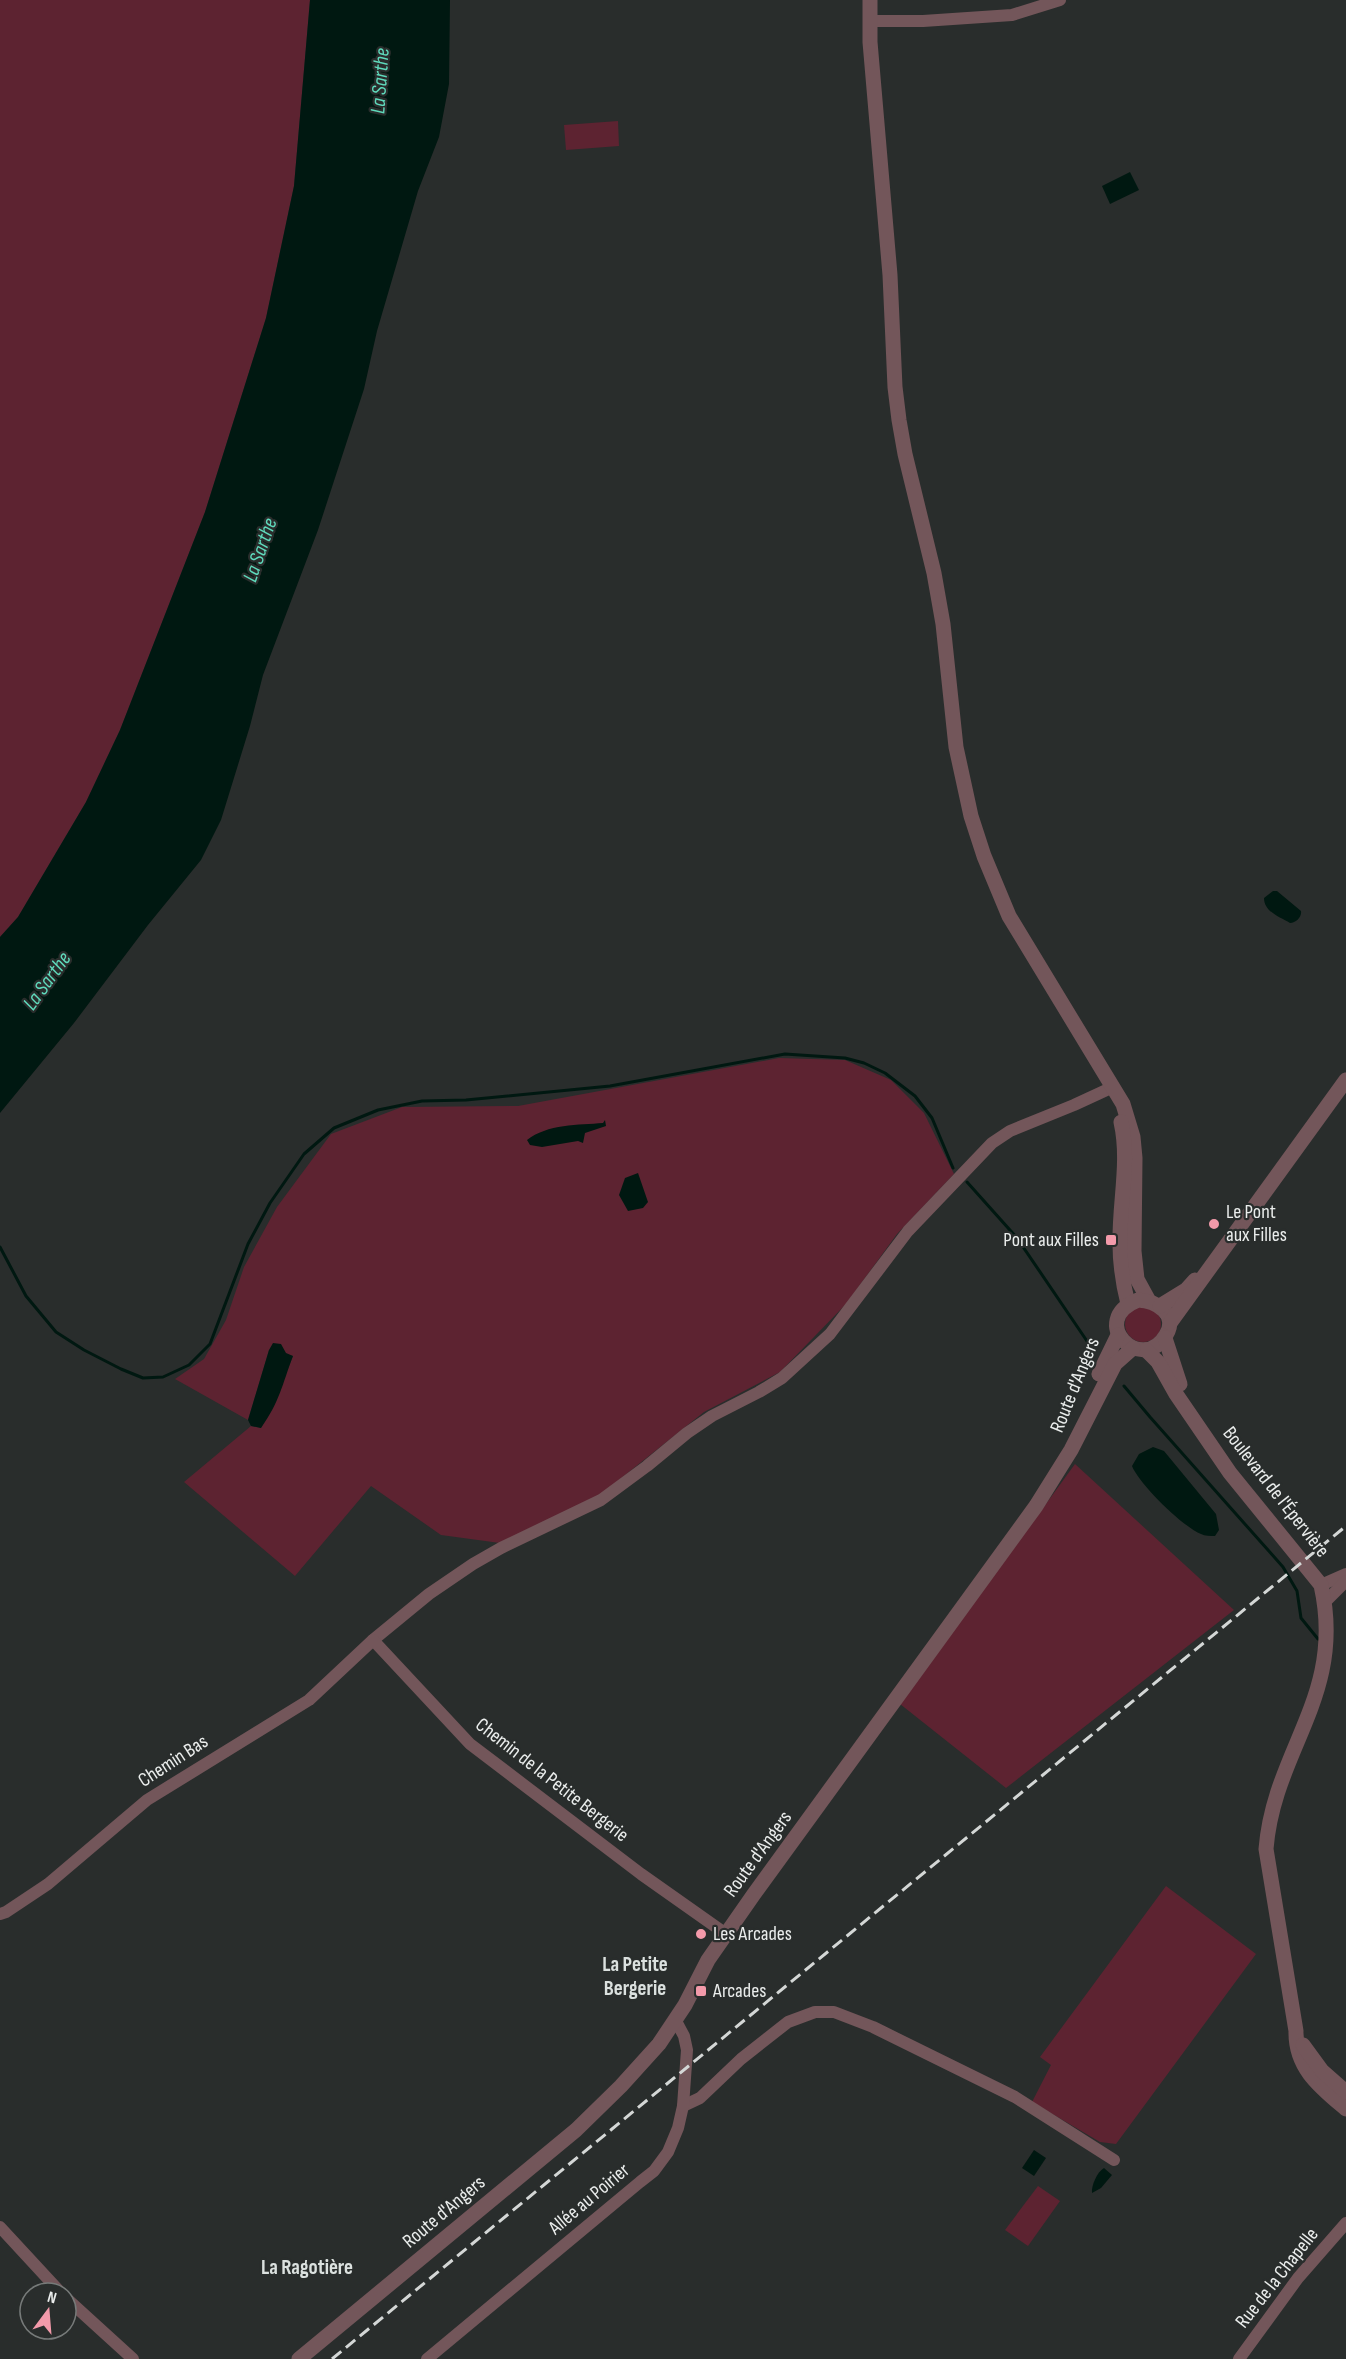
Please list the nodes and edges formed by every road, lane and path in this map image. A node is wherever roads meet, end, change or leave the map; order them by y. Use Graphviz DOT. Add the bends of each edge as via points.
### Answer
graph roads {
  1 [pos="860,0"];
  2 [pos="870,0"];
  3 [pos="1060,0"];
  4 [pos="869,21"];
  5 [pos="1346,1080"];
  6 [pos="1113,1087"];
  7 [pos="1215,1259"];
  8 [pos="1154,1303"];
  9 [pos="1128,1304"];
  10 [pos="1168,1331"];
  11 [pos="1118,1335"];
  12 [pos="1140,1349"];
  13 [pos="1198,1425"];
  14 [pos="1071,1450"];
  15 [pos="1346,1574"];
  16 [pos="1346,1581"];
  17 [pos="1325,1592"];
  18 [pos="371,1641"];
  19 [pos="0,1914"];
  20 [pos="726,1934"];
  21 [pos="676,2021"];
  22 [pos="1296,2031"];
  23 [pos="1346,2092"];
  24 [pos="683,2106"];
  25 [pos="1346,2109"];
  26 [pos="1114,2160"];
  27 [pos="1346,2223"];
  28 [pos="0,2227"];
  29 [pos="50,2281"];
  30 [pos="78,2309"];
  31 [pos="133,2359"];
  32 [pos="300,2359"];
  33 [pos="427,2359"];
  34 [pos="1239,2359"];
  1 -- 4 [label="street"];
  2 -- 4 [label="street"];
  3 -- 4 [label="street" via="1012,15"];
  4 -- 6 [label="street" via="899,420 934,573 956,747 968,805 1009,915"];
  5 -- 7 [label="street"];
  6 -- 8 [label="street" via="1123,1104 1135,1158 1134,1251 1139,1285"];
  6 -- 9 [label="street" via="1125,1176 1120,1242"];
  6 -- 18 [label="street, Chemin Bas" via="1010,1131 992,1143 908,1231 830,1334 782,1378 712,1416 601,1500 473,1564"];
  7 -- 8 [label="street" via="1186,1290"];
  7 -- 10 [label="street"];
  8 -- 9 [label="street" via="1138,1300"];
  8 -- 10 [label="street" via="1167,1312"];
  9 -- 11 [label="street" via="1117,1318"];
  10 -- 12 [label="street" via="1157,1346"];
  10 -- 13 [label="street, Boulevard de l'Épervière" via="1174,1370"];
  11 -- 12 [label="street"];
  11 -- 14 [label="street, Route d'Angers" via="1087,1401"];
  12 -- 13 [label="street, Boulevard de l'Épervière" via="1158,1362"];
  12 -- 14 [label="street, Route d'Angers" via="1115,1364"];
  13 -- 17 [label="street, Boulevard de l'Épervière" via="1230,1473"];
  14 -- 20 [label="street, Route d'Angers" via="1036,1506"];
  15 -- 17 [label="street"];
  16 -- 17 [label="street"];
  17 -- 22 [label="street, Boulevard de l'Épervière" via="1338,1630 1335,1677 1323,1713 1274,1806 1267,1833 1266,1849"];
  18 -- 19 [label="street, Chemin Bas" via="309,1700 147,1800 48,1884"];
  18 -- 20 [label="street, Chemin de la Petite Bergerie" via="470,1744"];
  20 -- 21 [label="street, Route d'Angers"];
  21 -- 24 [label="street, Allée au Poirier" via="687,2050"];
  21 -- 32 [label="street, Route d'Angers" via="590,2117"];
  22 -- 23 [label="street, Boulevard de l'Épervière" via="1315,2062"];
  22 -- 25 [label="street, Boulevard de l'Épervière" via="1296,2046 1308,2071"];
  24 -- 26 [label="street" via="700,2098 788,2022 815,2012 834,2012 863,2022 1015,2097"];
  24 -- 33 [label="street, Allée au Poirier" via="674,2141 654,2171"];
  27 -- 34 [label="street, Rue de la Chapelle" via="1298,2278"];
  28 -- 29 [label="street"];
  30 -- 31 [label="street"];
}
